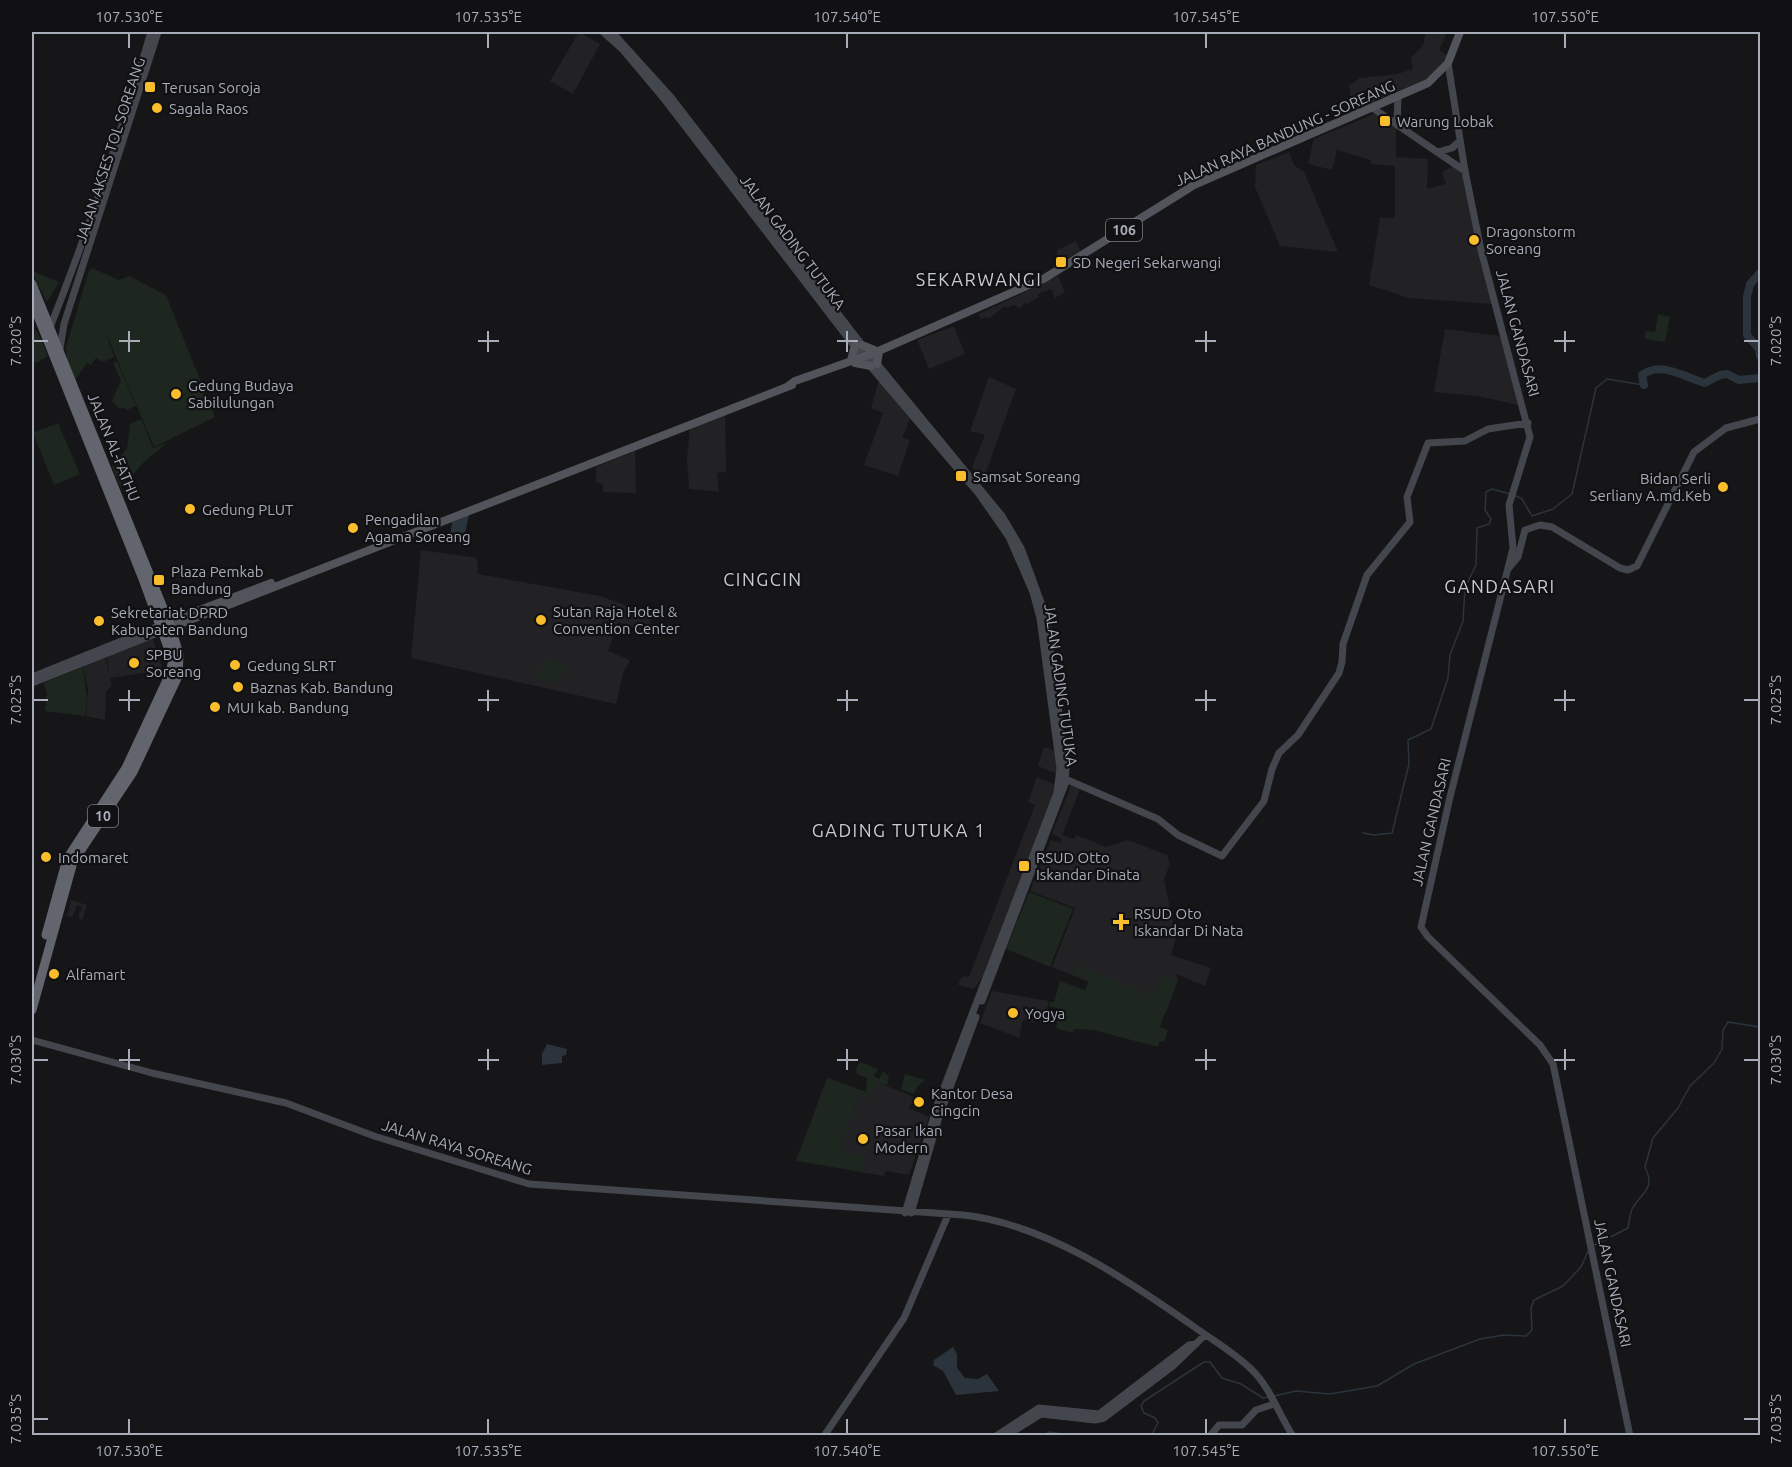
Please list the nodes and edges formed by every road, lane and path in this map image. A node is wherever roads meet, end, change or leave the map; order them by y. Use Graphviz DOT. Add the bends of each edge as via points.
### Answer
graph roads {
  1 [pos="149,32"];
  2 [pos="159,32"];
  3 [pos="603,32"];
  4 [pos="612,32"];
  5 [pos="1460,32"];
  6 [pos="1448,63"];
  7 [pos="1440,73"];
  8 [pos="1450,76"];
  9 [pos="1398,97"];
  10 [pos="1374,109"];
  11 [pos="1397,123"];
  12 [pos="125,127"];
  13 [pos="695,132"];
  14 [pos="1460,141"];
  15 [pos="1438,152"];
  16 [pos="1465,171"];
  17 [pos="71,272"];
  18 [pos="80,275"];
  19 [pos="32,284"];
  20 [pos="63,293"];
  21 [pos="32,301"];
  22 [pos="42,310"];
  23 [pos="64,324"];
  24 [pos="49,334"];
  25 [pos="858,345"];
  26 [pos="61,357"];
  27 [pos="871,358"];
  28 [pos="853,362"];
  29 [pos="81,417"];
  30 [pos="1761,419"];
  31 [pos="1528,423"];
  32 [pos="1508,569"];
  33 [pos="166,626"];
  34 [pos="32,677"];
  35 [pos="32,683"];
  36 [pos="1064,781"];
  37 [pos="32,986"];
  38 [pos="32,1010"];
  39 [pos="32,1040"];
  40 [pos="917,1174"];
  41 [pos="909,1197"];
  42 [pos="888,1211"];
  43 [pos="908,1213"];
  44 [pos="948,1215"];
  45 [pos="1205,1335"];
  46 [pos="1271,1399"];
  47 [pos="1118,1405"];
  48 [pos="824,1436"];
  49 [pos="996,1436"];
  50 [pos="1006,1436"];
  51 [pos="1210,1436"];
  52 [pos="1293,1436"];
  53 [pos="1630,1436"];
  1 -- 12 [label="main road, JALAN AKSES TOL SOREANG"];
  1 -- 17 [label="main road, JALAN AKSES TOL SOREANG"];
  2 -- 12 [label="main road, JALAN AKSES TOL SOREANG"];
  2 -- 18 [label="main road, JALAN AKSES TOL SOREANG" via="107,206"];
  3 -- 13 [label="main road, JALAN GADING TUTUKA"];
  4 -- 13 [label="main road, JALAN GADING TUTUKA" via="628,46"];
  5 -- 6 [label="main road, 106"];
  6 -- 7 [label="main road, JALAN RAYA BANDUNG - SOREANG / 106"];
  6 -- 8 [label="main road, JALAN GANDASARI"];
  7 -- 8 [label="main road"];
  7 -- 9 [label="main road, JALAN RAYA BANDUNG - SOREANG / 106"];
  8 -- 14 [label="main road, JALAN GANDASARI"];
  9 -- 10 [label="main road, JALAN RAYA BANDUNG - SOREANG / 106"];
  9 -- 11 [label="main road"];
  10 -- 11 [label="main road"];
  10 -- 27 [label="main road, JALAN RAYA BANDUNG - SOREANG / 106" via="1194,185 1045,278"];
  11 -- 15 [label="main road"];
  12 -- 17 [label="main road, JALAN AKSES TOL SOREANG"];
  12 -- 18 [label="main road, JALAN AKSES TOL SOREANG"];
  13 -- 25 [label="main road, JALAN GADING TUTUKA"];
  14 -- 15 [label="main road"];
  14 -- 16 [label="main road, JALAN GANDASARI"];
  15 -- 16 [label="main road"];
  16 -- 31 [label="main road, JALAN GANDASARI" via="1481,250"];
  17 -- 20 [label="main road, JALAN AKSES TOL SOREANG"];
  18 -- 23 [label="main road, JALAN AKSES TOL SOREANG"];
  19 -- 22 [label="highway, JALAN AL-FATHU / 10"];
  20 -- 22 [label="main road" via="52,308"];
  20 -- 24 [label="main road, JALAN AKSES TOL SOREANG"];
  21 -- 24 [label="highway, JALAN AL-FATHU / 10"];
  22 -- 24 [label="highway, JALAN AL-FATHU / 10"];
  23 -- 24 [label="main road"];
  23 -- 26 [label="main road, JALAN AKSES TOL SOREANG"];
  24 -- 26 [label="highway, JALAN AL-FATHU / 10"];
  24 -- 29 [label="highway, JALAN AL-FATHU / 10"];
  25 -- 27 [label="main road"];
  25 -- 27 [label="main road, JALAN GADING TUTUKA"];
  25 -- 28 [label="main road"];
  26 -- 29 [label="highway, JALAN AL-FATHU / 10"];
  27 -- 28 [label="main road, JALAN RAYA BANDUNG - SOREANG / 106"];
  27 -- 28 [label="main road"];
  27 -- 36 [label="main road, JALAN GADING TUTUKA" via="952,457 1016,550 1033,592 1043,635"];
  28 -- 33 [label="main road, JALAN RAYA BANDUNG - SOREANG / 106" via="795,381"];
  29 -- 33 [label="highway, JALAN AL-FATHU / 10"];
  30 -- 32 [label="main road" via="1726,428 1694,452 1637,567 1620,568 1552,528 1540,525 1525,530 1518,557"];
  31 -- 32 [label="main road, JALAN GANDASARI" via="1529,444 1509,510 1514,543"];
  31 -- 36 [label="main road" via="1485,430 1465,441 1428,443 1407,497 1410,522 1367,575 1343,644 1339,672 1298,735 1279,753 1264,801 1222,856 1178,835 1158,819"];
  32 -- 53 [label="main road, JALAN GANDASARI" via="1421,927 1551,1060"];
  33 -- 34 [label="main road"];
  33 -- 35 [label="main road"];
  33 -- 37 [label="highway, 10" via="171,672 126,768 67,859"];
  33 -- 38 [label="highway, 10" via="179,654 178,676 129,778 73,862"];
  36 -- 40 [label="main road, JALAN GADING TUTUKA"];
  39 -- 42 [label="main road, JALAN RAYA SOREANG" via="152,1073 278,1100 384,1139 529,1184"];
  40 -- 41 [label="main road, JALAN GADING TUTUKA"];
  40 -- 43 [label="main road, JALAN GADING TUTUKA"];
  41 -- 42 [label="main road"];
  41 -- 43 [label="main road, JALAN GADING TUTUKA"];
  42 -- 43 [label="main road, JALAN RAYA SOREANG"];
  43 -- 44 [label="main road, JALAN RAYA SOREANG"];
  44 -- 45 [label="main road, JALAN RAYA SOREANG" via="1011,1224 1064,1248 1137,1287"];
  44 -- 48 [label="main road" via="904,1318"];
  45 -- 46 [label="main road, JALAN RAYA SOREANG" via="1252,1370"];
  45 -- 47 [label="main road" via="1173,1366"];
  46 -- 51 [label="main road" via="1242,1425 1219,1425"];
  46 -- 52 [label="main road, JALAN RAYA SOREANG"];
  47 -- 49 [label="main road" via="1099,1414 1039,1408"];
  47 -- 50 [label="main road" via="1100,1420 1041,1414"];
}
